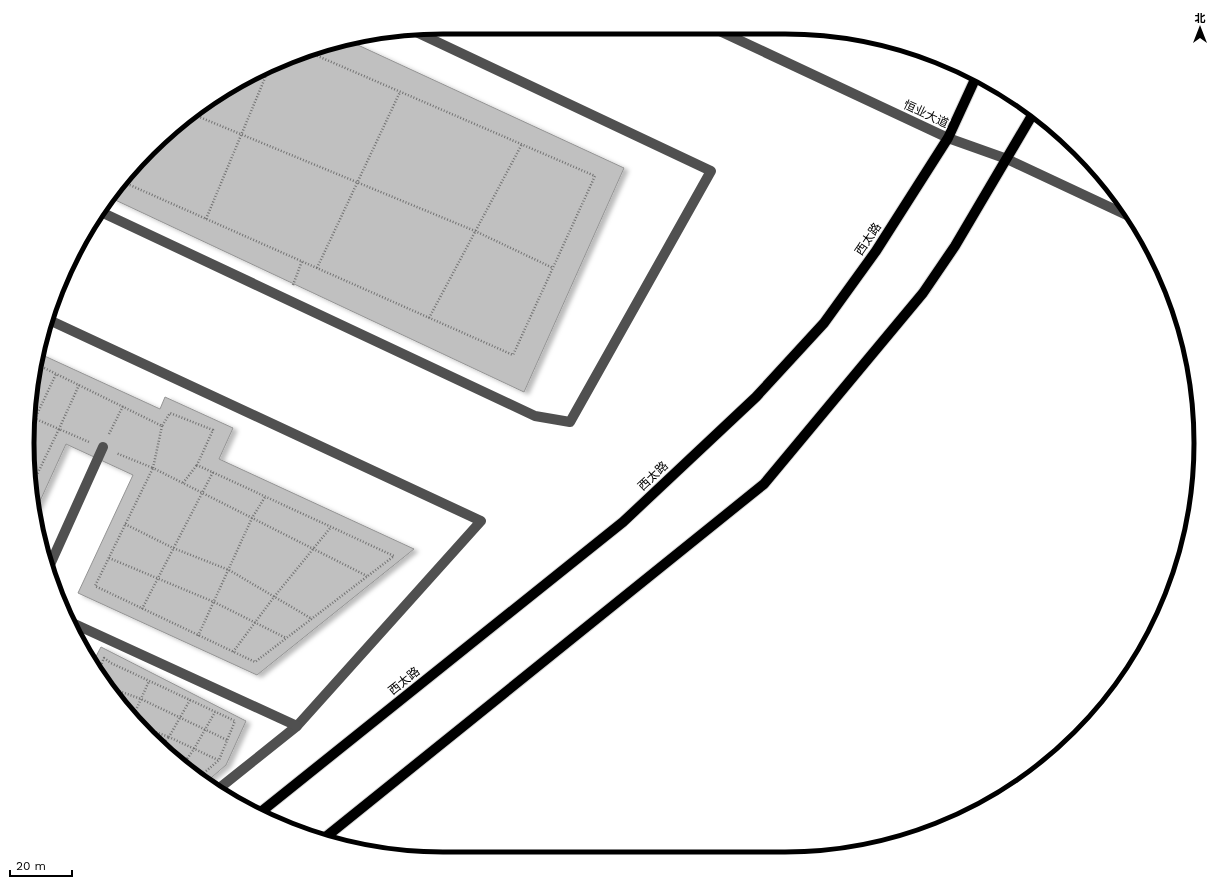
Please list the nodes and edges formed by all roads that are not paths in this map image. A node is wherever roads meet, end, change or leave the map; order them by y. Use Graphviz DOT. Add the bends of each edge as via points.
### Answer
graph roads {
  1 [pos="726,34"];
  2 [pos="422,35"];
  3 [pos="974,81"];
  4 [pos="1031,117"];
  5 [pos="948,138"];
  6 [pos="1007,159"];
  7 [pos="1123,213"];
  8 [pos="105,214"];
  9 [pos="53,322"];
  10 [pos="103,448"];
  11 [pos="52,561"];
  12 [pos="78,628"];
  13 [pos="297,726"];
  14 [pos="221,786"];
  15 [pos="263,810"];
  16 [pos="328,835"];
  1 -- 5 [label="street, 恒业大道"];
  2 -- 8 [label="street" via="711,171 570,422 535,416"];
  3 -- 5 [label="main road, 西太路"];
  4 -- 6 [label="main road"];
  5 -- 6 [label="street, 恒业大道"];
  5 -- 15 [label="main road, 西太路" via="876,251 824,323 756,397 623,522"];
  6 -- 7 [label="street, 恒业大道"];
  6 -- 16 [label="main road" via="955,246 923,292 764,484"];
  9 -- 13 [label="street" via="481,520"];
  10 -- 11 [label="street"];
  12 -- 13 [label="street"];
  13 -- 14 [label="street"];
}
